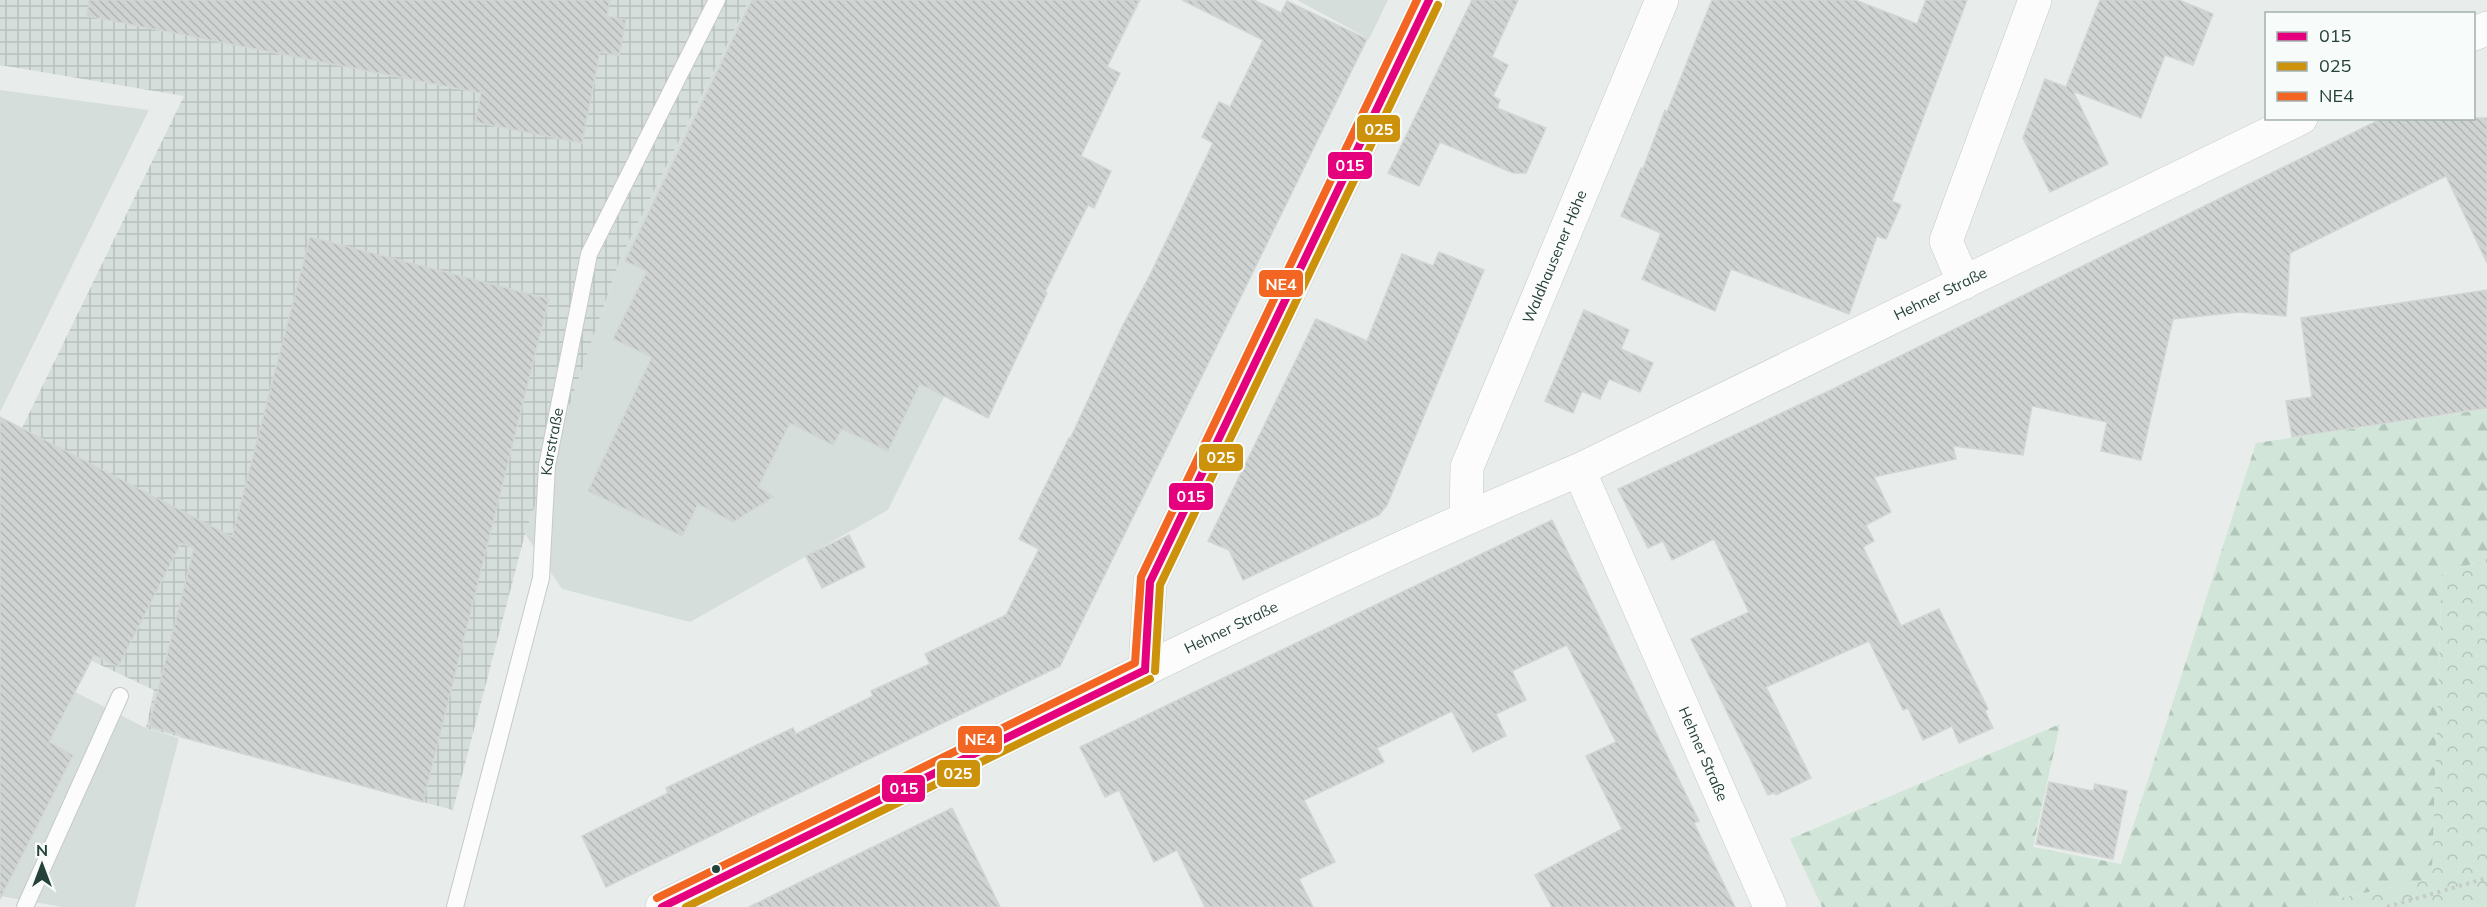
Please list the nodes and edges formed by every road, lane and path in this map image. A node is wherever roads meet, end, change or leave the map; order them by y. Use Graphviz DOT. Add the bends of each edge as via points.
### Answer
graph roads {
  1 [pos="717,0"];
  2 [pos="1429,0"];
  3 [pos="1662,0"];
  4 [pos="2035,0"];
  5 [pos="2297,120"];
  6 [pos="1964,283"];
  7 [pos="1579,470"];
  8 [pos="1466,517"];
  9 [pos="1145,670"];
  10 [pos="120,696"];
  11 [pos="2487,878"];
  12 [pos="25,907"];
  13 [pos="455,907"];
  14 [pos="662,907"];
  15 [pos="1770,907"];
  16 [pos="2387,907"];
  1 -- 13 [label="lane, Karstraße" via="589,254 547,466 541,578"];
  2 -- 9 [label="street" via="1150,582"];
  3 -- 8 [label="street, Waldhausener Höhe" via="1467,467"];
  4 -- 6 [label="street" via="1946,241"];
  5 -- 6 [label="street, Hehner Straße"];
  6 -- 7 [label="street, Hehner Straße"];
  7 -- 8 [label="street, Hehner Straße"];
  7 -- 15 [label="street, Hehner Straße"];
  8 -- 9 [label="street, Hehner Straße"];
  9 -- 14 [label="street, Hehner Straße"];
  10 -- 12 [label="lane"];
  11 -- 16 [label="path"];
}
